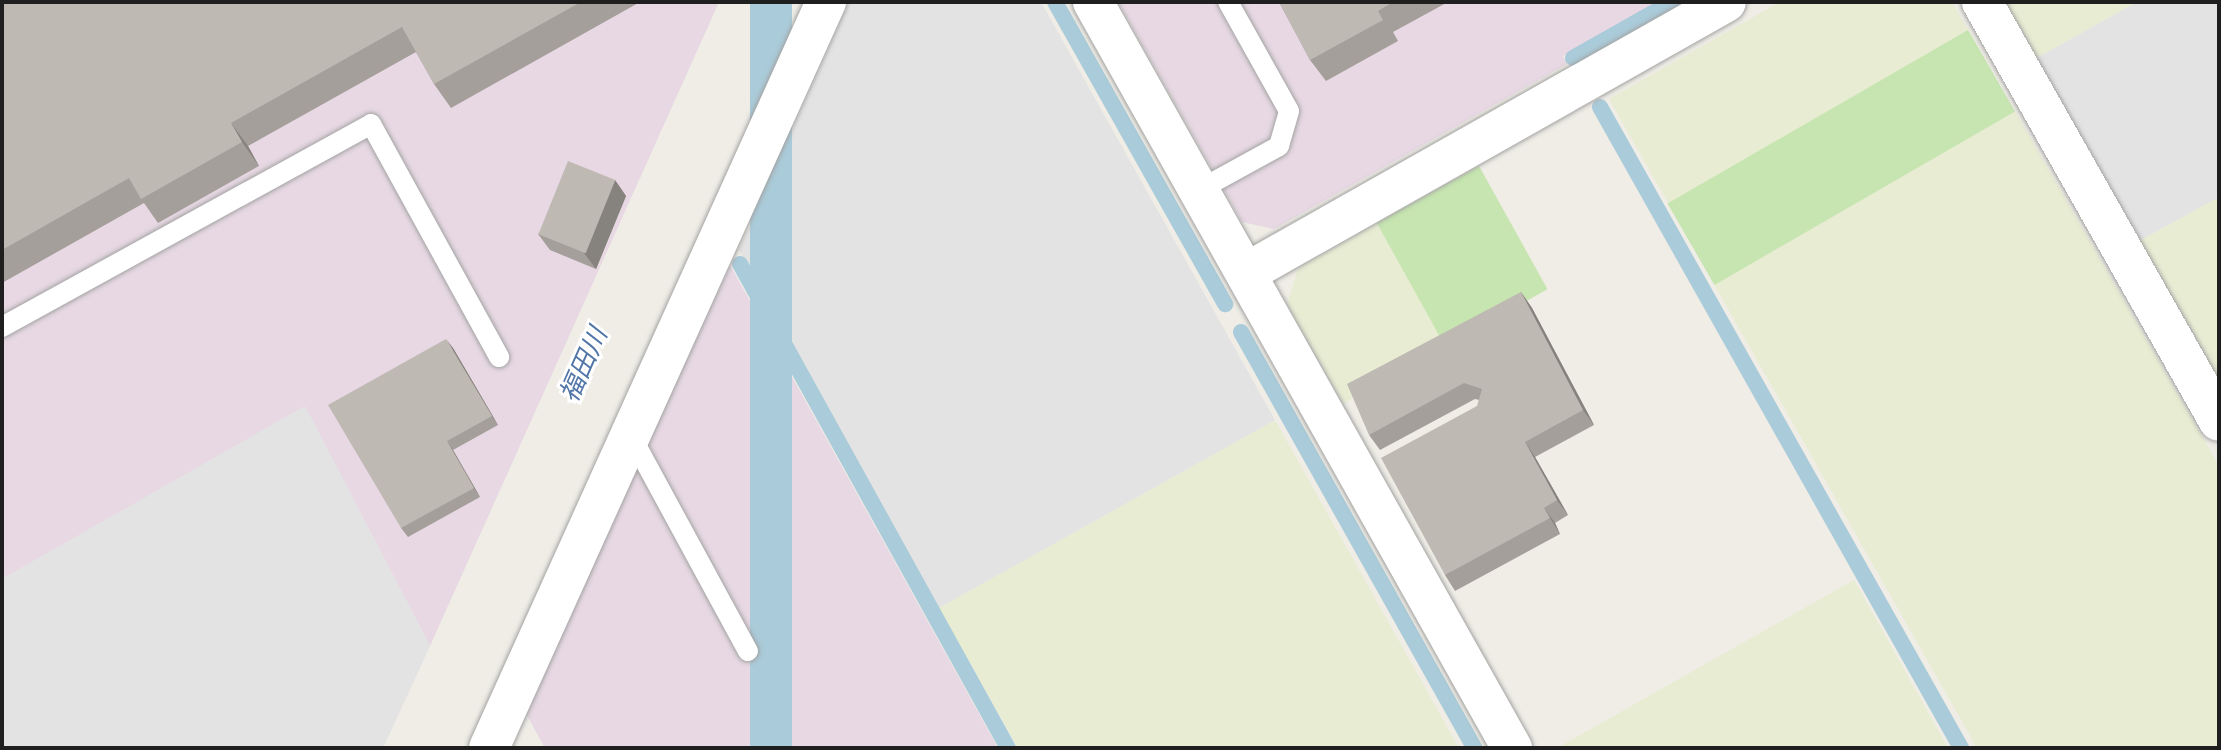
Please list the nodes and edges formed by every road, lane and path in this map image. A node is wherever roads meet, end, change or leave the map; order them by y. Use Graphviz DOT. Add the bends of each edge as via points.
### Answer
graph roads {
  1 [pos="826,2"];
  2 [pos="1093,2"];
  3 [pos="1228,2"];
  4 [pos="1726,2"];
  5 [pos="1982,2"];
  6 [pos="1199,190"];
  7 [pos="1246,273"];
  8 [pos="2,327"];
  9 [pos="499,357"];
  10 [pos="2219,421"];
  11 [pos="630,434"];
  12 [pos="748,651"];
  13 [pos="505,737"];
  14 [pos="1512,748"];
  1 -- 11 [label="street"];
  2 -- 6 [label="street"];
  3 -- 6 [label="lane" via="1289,111 1279,146"];
  4 -- 7 [label="street"];
  5 -- 10 [label="street"];
  6 -- 7 [label="street"];
  7 -- 14 [label="street" via="1373,469"];
  8 -- 9 [label="lane" via="371,124"];
  11 -- 12 [label="lane"];
  11 -- 13 [label="street"];
}
